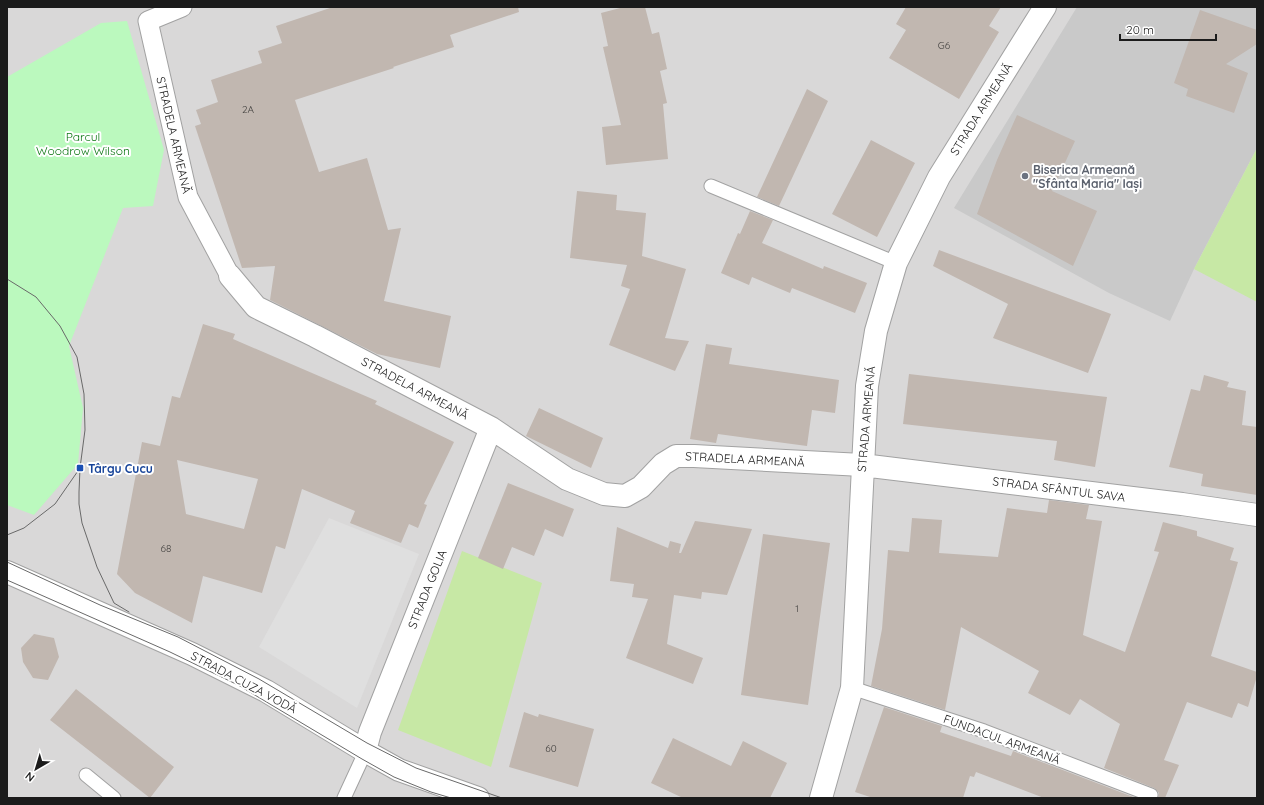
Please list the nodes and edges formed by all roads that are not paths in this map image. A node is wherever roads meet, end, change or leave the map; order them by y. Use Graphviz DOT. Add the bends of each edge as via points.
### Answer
graph roads {
  1 [pos="182,7"];
  2 [pos="1045,7"];
  3 [pos="711,186"];
  4 [pos="896,263"];
  5 [pos="230,276"];
  6 [pos="491,428"];
  7 [pos="862,465"];
  8 [pos="1257,515"];
  9 [pos="7,572"];
  10 [pos="852,688"];
  11 [pos="365,751"];
  12 [pos="86,775"];
  13 [pos="1151,795"];
  14 [pos="114,798"];
  15 [pos="344,798"];
  16 [pos="478,798"];
  17 [pos="821,798"];
  1 -- 5 [label="street, STRADELA ARMEANĂ" via="148,21 188,197"];
  2 -- 4 [label="street, STRADA ARMEANĂ" via="939,177"];
  3 -- 4 [label="lane"];
  4 -- 7 [label="street, STRADA ARMEANĂ" via="876,331 867,386"];
  5 -- 6 [label="street, STRADELA ARMEANĂ" via="256,307"];
  6 -- 7 [label="street, STRADELA ARMEANĂ" via="567,479 604,494 625,496 641,487 663,464 676,456"];
  6 -- 11 [label="street, STRADA GOLIA" via="372,725"];
  7 -- 8 [label="street, STRADA SFÂNTUL SAVA"];
  7 -- 10 [label="street, STRADA ARMEANĂ"];
  9 -- 11 [label="street, STRADA CUZA VODĂ" via="192,654 266,691"];
  10 -- 13 [label="lane, FUNDACUL ARMEANĂ" via="984,731"];
  10 -- 17 [label="street, STRADA ARMEANĂ"];
  11 -- 15 [label="lane"];
  11 -- 16 [label="street, STRADA CUZA VODĂ" via="399,770"];
  12 -- 14 [label="lane"];
}
